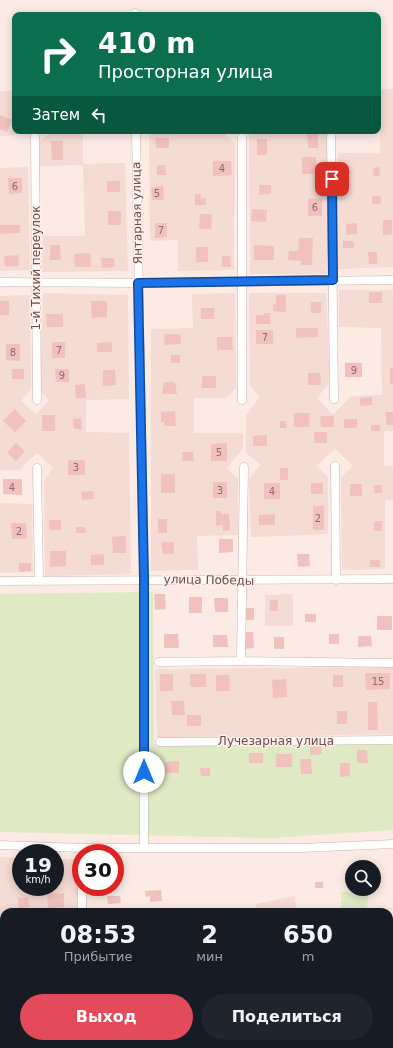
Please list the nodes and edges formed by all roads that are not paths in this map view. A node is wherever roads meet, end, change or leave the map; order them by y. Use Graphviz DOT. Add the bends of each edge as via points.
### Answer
graph roads {
  1 [pos="136,134"];
  2 [pos="331,136"];
  3 [pos="35,137"];
  4 [pos="242,137"];
  5 [pos="333,280"];
  6 [pos="393,280"];
  7 [pos="0,282"];
  8 [pos="37,282"];
  9 [pos="242,282"];
  10 [pos="138,283"];
  11 [pos="334,399"];
  12 [pos="38,400"];
  13 [pos="242,400"];
  14 [pos="335,466"];
  15 [pos="244,467"];
  16 [pos="37,468"];
  17 [pos="144,579"];
  18 [pos="393,579"];
  19 [pos="336,580"];
  20 [pos="0,581"];
  21 [pos="39,581"];
  22 [pos="241,581"];
  23 [pos="241,661"];
  24 [pos="159,662"];
  25 [pos="393,663"];
  26 [pos="393,740"];
  27 [pos="160,742"];
  28 [pos="393,844"];
  29 [pos="0,845"];
  30 [pos="144,847"];
  31 [pos="124,848"];
  32 [pos="72,849"];
  33 [pos="82,896"];
  34 [pos="82,908"];
  1 -- 10 [label="street, Янтарная улица"];
  2 -- 5 [label="street"];
  3 -- 8 [label="street, 1-й Тихий переулок"];
  4 -- 9 [label="street"];
  5 -- 6 [label="street"];
  5 -- 9 [label="street"];
  5 -- 11 [label="street"];
  7 -- 8 [label="street"];
  8 -- 10 [label="street"];
  8 -- 12 [label="street, 1-й Тихий переулок"];
  9 -- 10 [label="street"];
  9 -- 13 [label="street"];
  10 -- 17 [label="street, Янтарная улица"];
  14 -- 19 [label="street"];
  15 -- 22 [label="street"];
  16 -- 21 [label="street"];
  17 -- 21 [label="street, улица Победы"];
  17 -- 22 [label="street, улица Победы"];
  17 -- 30 [label="street, Янтарная улица"];
  18 -- 19 [label="street, улица Победы"];
  19 -- 22 [label="street, улица Победы"];
  20 -- 21 [label="street, улица Победы"];
  22 -- 23 [label="street"];
  23 -- 24 [label="street"];
  23 -- 25 [label="street"];
  26 -- 27 [label="street, Лучезарная улица"];
  28 -- 30 [label="street" via="301,848"];
  29 -- 32 [label="street"];
  30 -- 31 [label="street"];
  33 -- 34 [label="street"];
}
